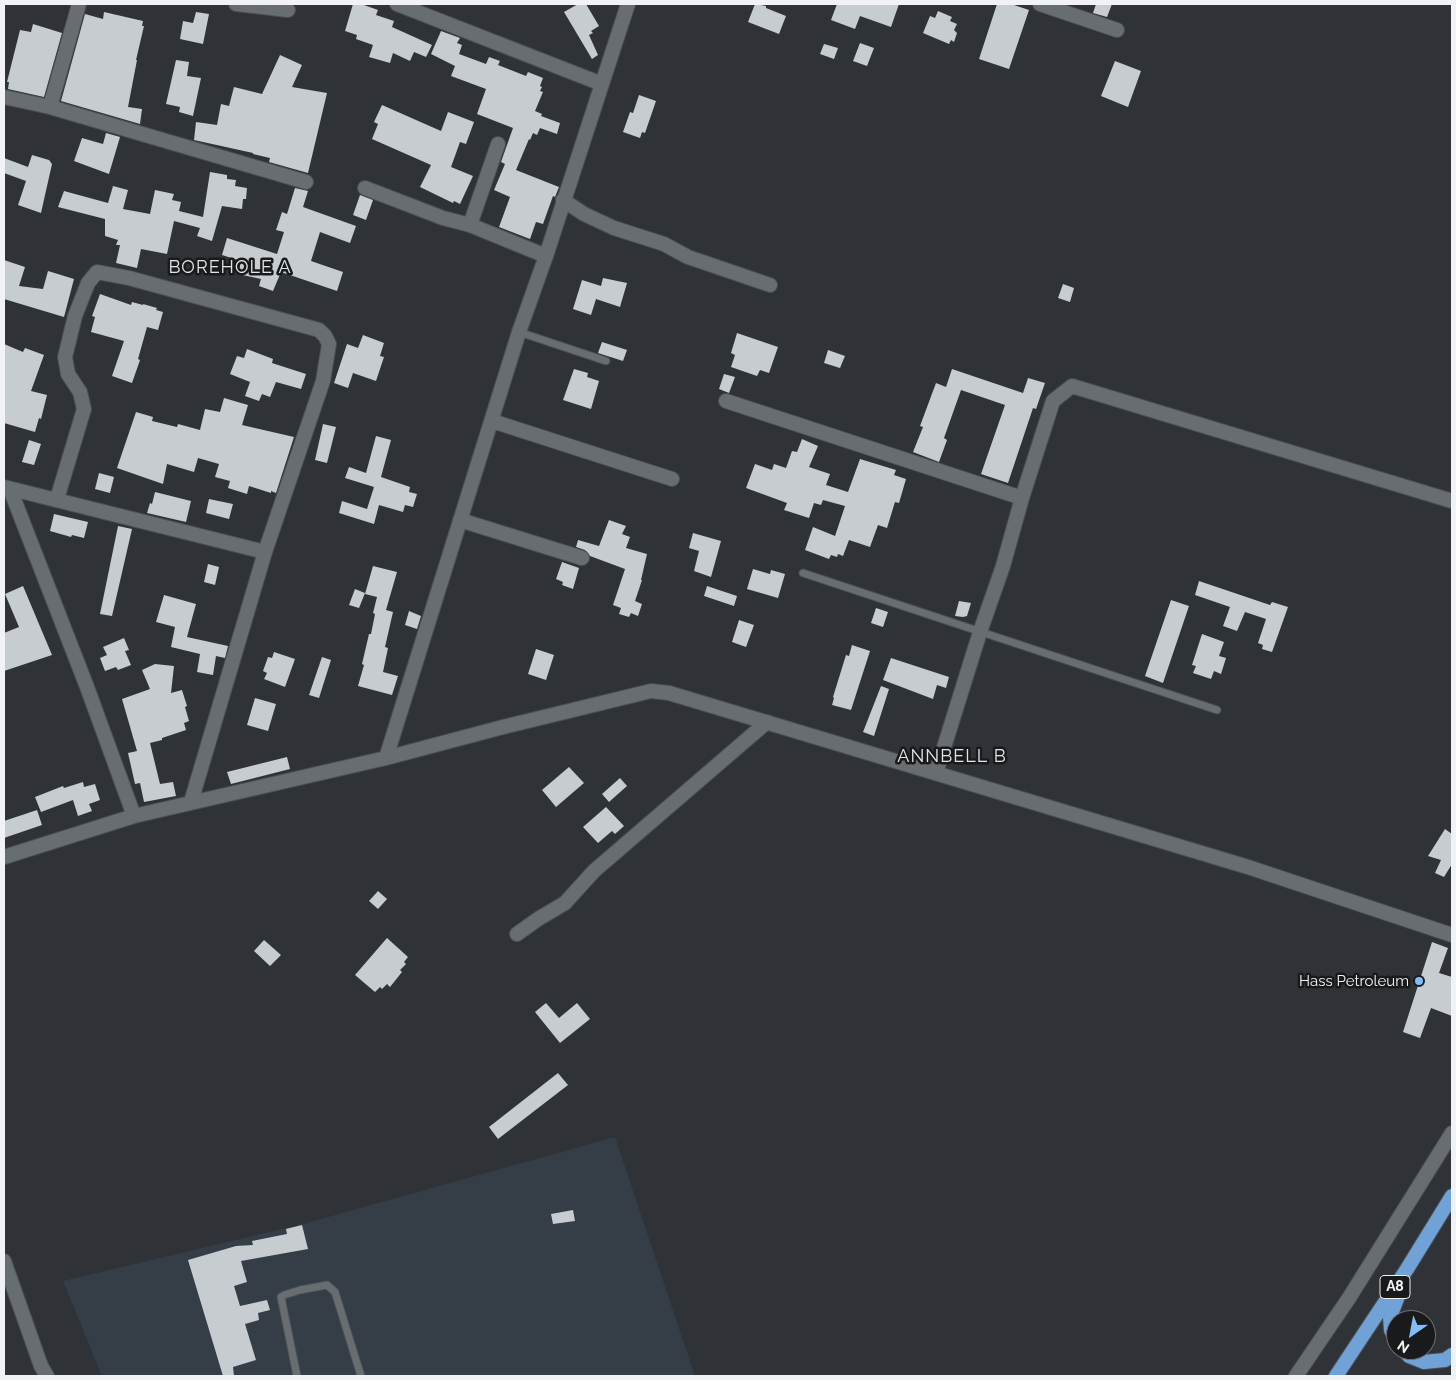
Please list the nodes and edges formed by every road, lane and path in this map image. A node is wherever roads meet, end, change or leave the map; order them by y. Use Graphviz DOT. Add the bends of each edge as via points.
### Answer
graph roads {
  1 [pos="79,4"];
  2 [pos="236,4"];
  3 [pos="397,4"];
  4 [pos="628,4"];
  5 [pos="1040,4"];
  6 [pos="419,8"];
  7 [pos="288,10"];
  8 [pos="1117,30"];
  9 [pos="602,84"];
  10 [pos="4,97"];
  11 [pos="50,107"];
  12 [pos="498,144"];
  13 [pos="306,182"];
  14 [pos="365,188"];
  15 [pos="563,200"];
  16 [pos="470,225"];
  17 [pos="546,256"];
  18 [pos="770,285"];
  19 [pos="519,332"];
  20 [pos="606,361"];
  21 [pos="726,401"];
  22 [pos="492,421"];
  23 [pos="672,479"];
  24 [pos="7,488"];
  25 [pos="1022,498"];
  26 [pos="58,499"];
  27 [pos="1452,501"];
  28 [pos="460,520"];
  29 [pos="265,552"];
  30 [pos="582,558"];
  31 [pos="803,573"];
  32 [pos="980,632"];
  33 [pos="1217,710"];
  34 [pos="767,722"];
  35 [pos="386,758"];
  36 [pos="936,772"];
  37 [pos="191,802"];
  38 [pos="134,816"];
  39 [pos="4,857"];
  40 [pos="517,934"];
  41 [pos="1452,935"];
  42 [pos="1452,1133"];
  43 [pos="1452,1196"];
  44 [pos="4,1261"];
  45 [pos="1407,1269"];
  46 [pos="1392,1310"];
  47 [pos="1452,1356"];
  48 [pos="1419,1360"];
  49 [pos="47,1376"];
  50 [pos="297,1376"];
  51 [pos="361,1376"];
  52 [pos="1296,1376"];
  53 [pos="1336,1376"];
  1 -- 11 [label="street"];
  2 -- 7 [label="street"];
  3 -- 6 [label="street"];
  4 -- 9 [label="street"];
  5 -- 8 [label="street"];
  6 -- 9 [label="street"];
  9 -- 15 [label="street"];
  10 -- 11 [label="street"];
  11 -- 13 [label="street"];
  12 -- 16 [label="street"];
  14 -- 16 [label="street"];
  15 -- 17 [label="street"];
  15 -- 18 [label="street" via="614,228"];
  16 -- 17 [label="street"];
  17 -- 19 [label="street"];
  19 -- 20 [label="lane"];
  19 -- 22 [label="street"];
  21 -- 25 [label="street"];
  22 -- 23 [label="street"];
  22 -- 28 [label="street"];
  24 -- 26 [label="street"];
  24 -- 38 [label="street" via="87,686"];
  25 -- 27 [label="street" via="1052,401 1072,386"];
  25 -- 32 [label="street"];
  26 -- 29 [label="street"];
  26 -- 29 [label="street" via="84,409 80,392 68,374 65,357 75,316 88,284 97,272 129,278 319,330 329,344 323,381"];
  28 -- 30 [label="street"];
  28 -- 35 [label="street"];
  29 -- 37 [label="street"];
  31 -- 32 [label="lane"];
  32 -- 33 [label="lane"];
  32 -- 36 [label="street"];
  34 -- 35 [label="street" via="669,692 651,691"];
  34 -- 36 [label="street"];
  34 -- 40 [label="street" via="594,871 566,904"];
  35 -- 37 [label="street"];
  36 -- 41 [label="street" via="1248,867"];
  37 -- 38 [label="street"];
  38 -- 39 [label="street"];
  42 -- 52 [label="street"];
  43 -- 45 [label="highway, A8"];
  44 -- 49 [label="street"];
  45 -- 46 [label="highway"];
  45 -- 53 [label="highway, A8"];
  47 -- 48 [label="highway" via="1445,1360"];
  50 -- 51 [label="lane" via="281,1297 327,1285 335,1292"];
}
